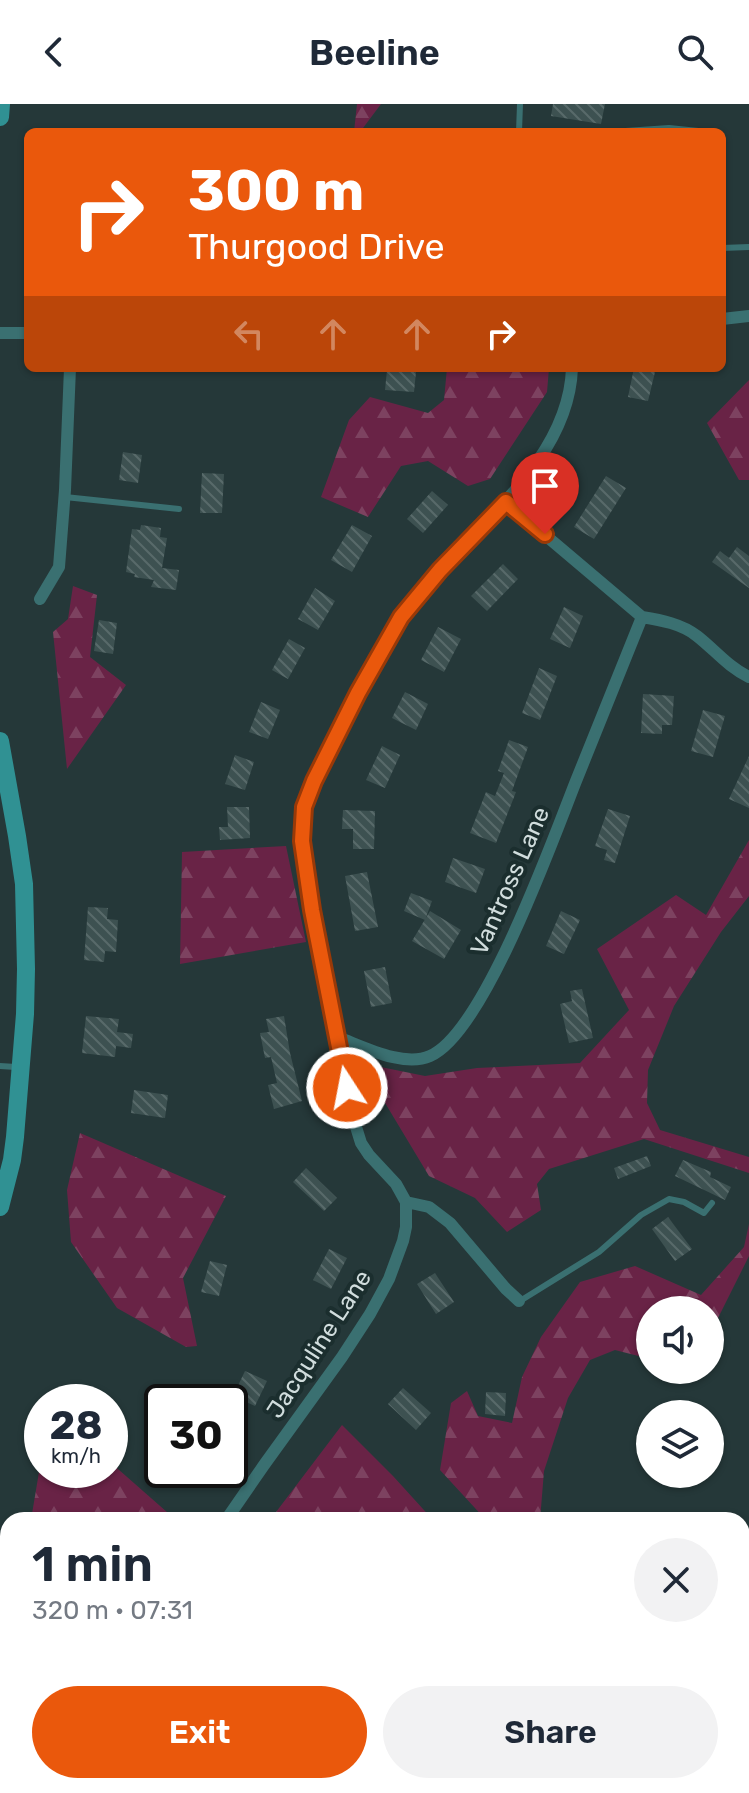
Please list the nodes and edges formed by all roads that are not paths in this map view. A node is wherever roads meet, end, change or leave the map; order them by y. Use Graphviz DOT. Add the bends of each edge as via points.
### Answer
graph roads {
  1 [pos="1,104"];
  2 [pos="520,104"];
  3 [pos="0,117"];
  4 [pos="519,128"];
  5 [pos="749,247"];
  6 [pos="726,248"];
  7 [pos="749,316"];
  8 [pos="726,319"];
  9 [pos="0,333"];
  10 [pos="24,333"];
  11 [pos="70,372"];
  12 [pos="571,372"];
  13 [pos="65,497"];
  14 [pos="506,502"];
  15 [pos="179,509"];
  16 [pos="40,599"];
  17 [pos="642,617"];
  18 [pos="749,677"];
  19 [pos="0,741"];
  20 [pos="337,1037"];
  21 [pos="0,1066"];
  22 [pos="21,1067"];
  23 [pos="406,1202"];
  24 [pos="712,1203"];
  25 [pos="0,1207"];
  26 [pos="519,1301"];
  27 [pos="232,1512"];
  1 -- 3 [label="main road"];
  2 -- 4 [label="lane"];
  5 -- 6 [label="lane"];
  7 -- 8 [label="street"];
  9 -- 10 [label="street"];
  11 -- 13 [label="street"];
  12 -- 14 [label="street" via="554,433"];
  13 -- 15 [label="lane"];
  13 -- 16 [label="street" via="59,567"];
  14 -- 17 [label="street"];
  14 -- 20 [label="street" via="401,617 304,807 304,856"];
  17 -- 18 [label="street" via="695,634"];
  17 -- 20 [label="street, Vantross Lane" via="517,929 464,1022 447,1044 422,1059 395,1058"];
  19 -- 22 [label="main road" via="24,884"];
  20 -- 23 [label="street" via="361,1143"];
  21 -- 22 [label="lane"];
  22 -- 25 [label="main road" via="12,1160"];
  23 -- 26 [label="street" via="429,1207 450,1223"];
  23 -- 27 [label="street, Jacquline Lane" via="403,1241 370,1314"];
  24 -- 26 [label="lane" via="704,1213 669,1199 641,1215 599,1252"];
}
